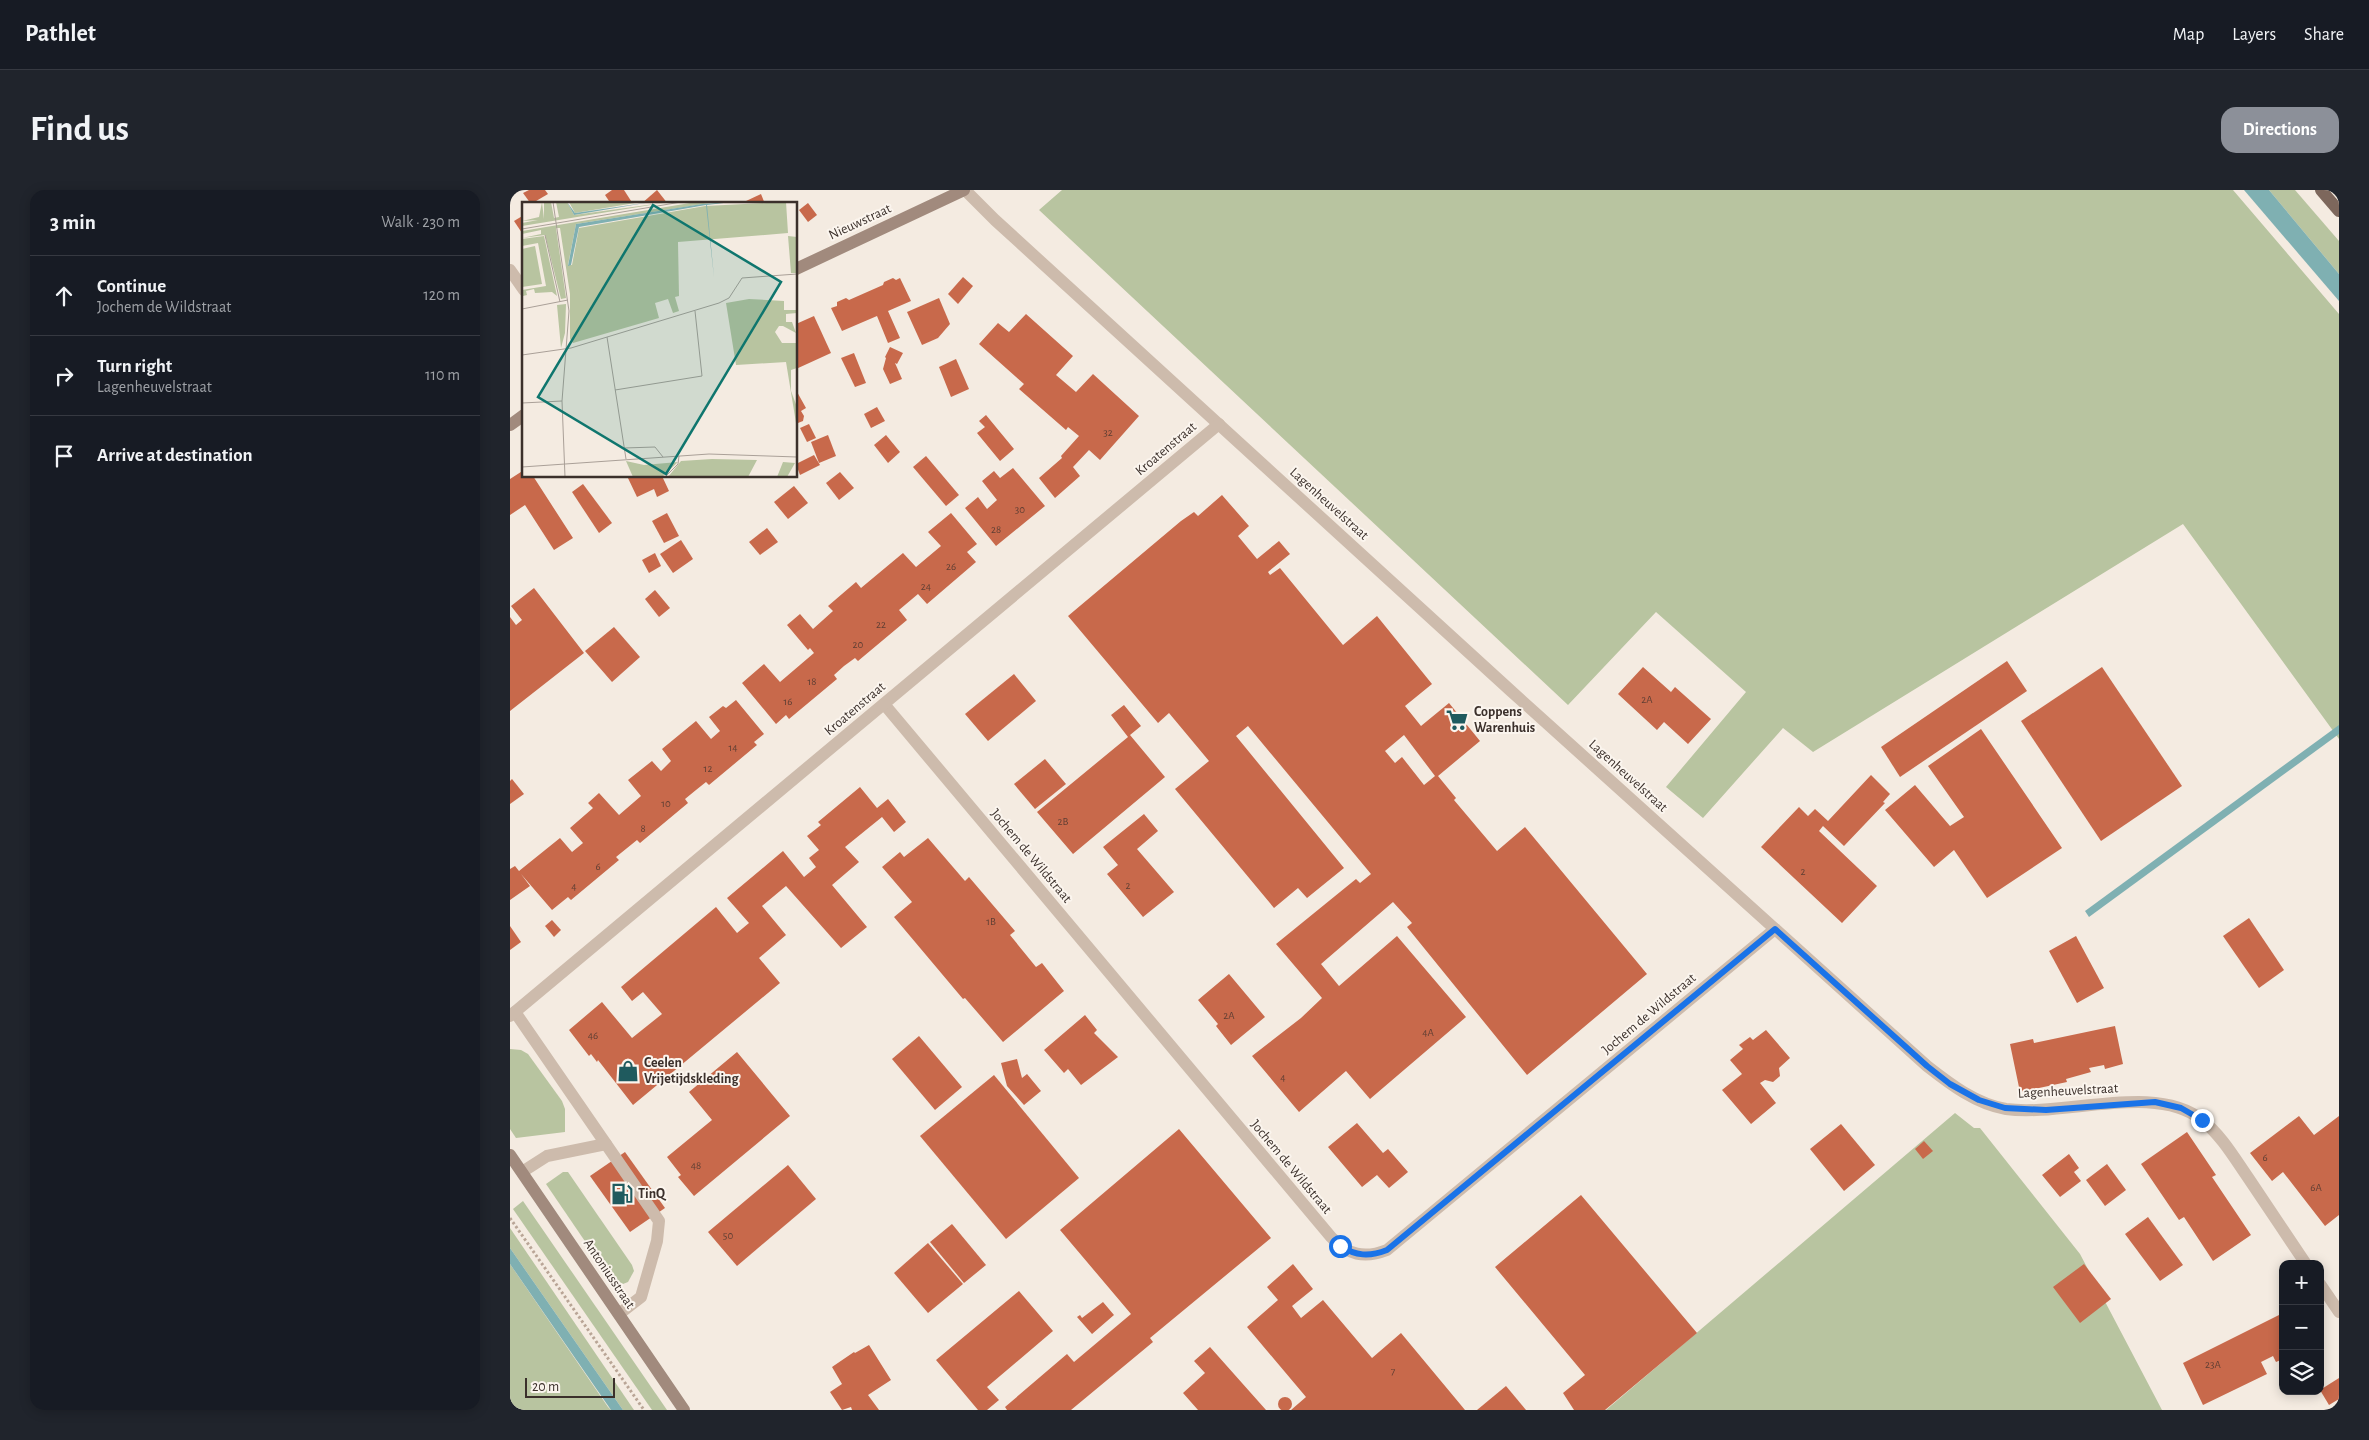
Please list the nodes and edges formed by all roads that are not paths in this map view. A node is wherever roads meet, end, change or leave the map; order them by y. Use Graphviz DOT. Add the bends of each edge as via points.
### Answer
graph roads {
  1 [pos="965,190"];
  2 [pos="2321,190"];
  3 [pos="2339,211"];
  4 [pos="798,268"];
  5 [pos="510,270"];
  6 [pos="522,287"];
  7 [pos="522,417"];
  8 [pos="510,424"];
  9 [pos="1219,424"];
  10 [pos="884,704"];
  11 [pos="1775,929"];
  12 [pos="513,1014"];
  13 [pos="606,1144"];
  14 [pos="510,1155"];
  15 [pos="522,1172"];
  16 [pos="2303,1260"];
  17 [pos="2324,1290"];
  18 [pos="2339,1312"];
  19 [pos="619,1314"];
  20 [pos="684,1410"];
  1 -- 4 [label="street, Nieuwstraat"];
  1 -- 9 [label="street, Lagenheuvelstraat"];
  2 -- 3 [label="main road"];
  5 -- 6 [label="street"];
  7 -- 8 [label="street"];
  9 -- 10 [label="street, Kroatenstraat"];
  9 -- 11 [label="street, Lagenheuvelstraat"];
  10 -- 11 [label="street, Jochem de Wildstraat" via="1331,1237 1350,1253 1369,1255 1387,1250"];
  10 -- 12 [label="street, Kroatenstraat"];
  11 -- 16 [label="street, Lagenheuvelstraat" via="1927,1066 1979,1100 2005,1108 2046,1110 2155,1102 2181,1108 2202,1120 2236,1160"];
  12 -- 13 [label="street"];
  13 -- 15 [label="street" via="547,1156"];
  13 -- 19 [label="street" via="659,1221 657,1241 641,1297"];
  14 -- 15 [label="street, Antoniusstraat"];
  15 -- 19 [label="street, Antoniusstraat"];
  17 -- 18 [label="street"];
  19 -- 20 [label="street, Antoniusstraat"];
}
